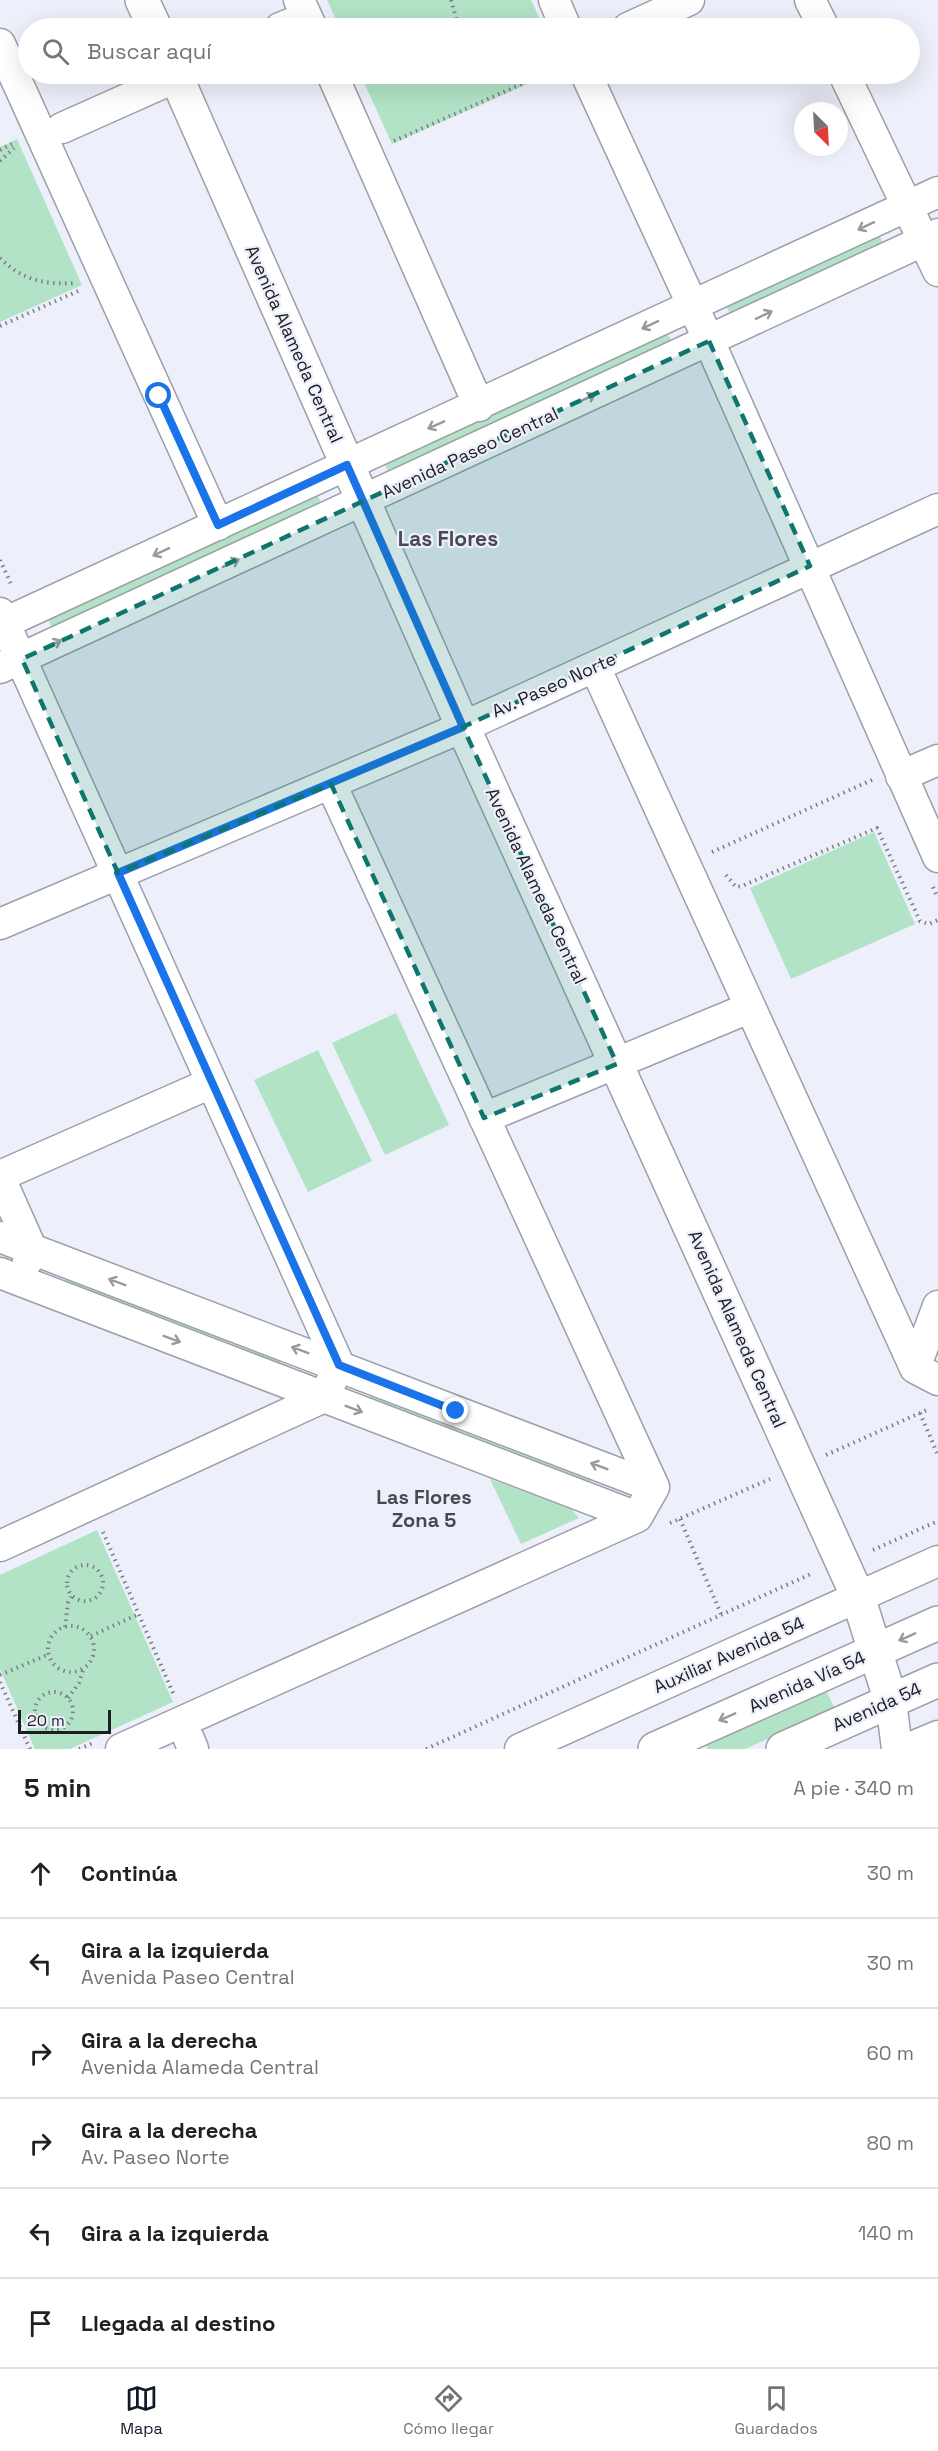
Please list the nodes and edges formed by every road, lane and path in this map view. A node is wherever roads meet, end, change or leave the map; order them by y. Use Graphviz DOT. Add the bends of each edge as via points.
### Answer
graph roads {
  1 [pos="142,0"];
  2 [pos="450,0"];
  3 [pos="554,0"];
  4 [pos="689,0"];
  5 [pos="810,0"];
  6 [pos="150,18"];
  7 [pos="456,18"];
  8 [pos="562,18"];
  9 [pos="650,18"];
  10 [pos="819,18"];
  11 [pos="0,44"];
  12 [pos="18,84"];
  13 [pos="18,84"];
  14 [pos="157,84"];
  15 [pos="182,84"];
  16 [pos="336,84"];
  17 [pos="521,84"];
  18 [pos="591,84"];
  19 [pos="849,84"];
  20 [pos="62,128"];
  21 [pos="22,144"];
  22 [pos="387,144"];
  23 [pos="0,161"];
  24 [pos="938,192"];
  25 [pos="906,207"];
  26 [pos="931,237"];
  27 [pos="0,258"];
  28 [pos="938,271"];
  29 [pos="79,282"];
  30 [pos="87,287"];
  31 [pos="692,305"];
  32 [pos="0,326"];
  33 [pos="709,341"];
  34 [pos="479,406"];
  35 [pos="347,465"];
  36 [pos="363,502"];
  37 [pos="938,509"];
  38 [pos="218,525"];
  39 [pos="0,560"];
  40 [pos="810,566"];
  41 [pos="5,613"];
  42 [pos="11,663"];
  43 [pos="595,667"];
  44 [pos="463,727"];
  45 [pos="938,760"];
  46 [pos="892,776"];
  47 [pos="331,784"];
  48 [pos="711,852"];
  49 [pos="702,856"];
  50 [pos="938,857"];
  51 [pos="715,862"];
  52 [pos="722,870"];
  53 [pos="118,873"];
  54 [pos="938,921"];
  55 [pos="0,924"];
  56 [pos="749,1008"];
  57 [pos="617,1064"];
  58 [pos="211,1083"];
  59 [pos="484,1118"];
  60 [pos="0,1177"];
  61 [pos="0,1237"];
  62 [pos="32,1250"];
  63 [pos="7,1281"];
  64 [pos="938,1306"];
  65 [pos="339,1365"];
  66 [pos="926,1374"];
  67 [pos="324,1398"];
  68 [pos="920,1413"];
  69 [pos="938,1455"];
  70 [pos="654,1487"];
  71 [pos="637,1517"];
  72 [pos="680,1519"];
  73 [pos="938,1521"];
  74 [pos="100,1524"];
  75 [pos="0,1546"];
  76 [pos="862,1555"];
  77 [pos="938,1561"];
  78 [pos="823,1569"];
  79 [pos="72,1596"];
  80 [pos="858,1597"];
  81 [pos="139,1614"];
  82 [pos="721,1614"];
  83 [pos="938,1623"];
  84 [pos="65,1627"];
  85 [pos="90,1636"];
  86 [pos="876,1651"];
  87 [pos="47,1655"];
  88 [pos="83,1670"];
  89 [pos="0,1675"];
  90 [pos="938,1680"];
  91 [pos="0,1682"];
  92 [pos="174,1694"];
  93 [pos="68,1698"];
  94 [pos="891,1701"];
  95 [pos="938,1736"];
  96 [pos="111,1744"];
  97 [pos="670,1746"];
  98 [pos="30,1749"];
  99 [pos="79,1749"];
  100 [pos="426,1749"];
  101 [pos="520,1749"];
  102 [pos="783,1749"];
  103 [pos="897,1749"];
  104 [pos="908,1749"];
  1 -- 6 [label="street"];
  2 -- 7 [label="path"];
  3 -- 8 [label="street"];
  4 -- 9 [label="street"];
  5 -- 10 [label="street"];
  11 -- 12 [label="street"];
  13 -- 38 [label="street"];
  14 -- 20 [label="street"];
  15 -- 35 [label="street, Avenida Alameda Central"];
  16 -- 34 [label="street"];
  17 -- 22 [label="path"];
  18 -- 31 [label="street"];
  19 -- 25 [label="street"];
  21 -- 23 [label="path"];
  24 -- 25 [label="street"];
  25 -- 26 [label="street"];
  25 -- 31 [label="street, one-way"];
  26 -- 28 [label="street"];
  33 -- 26 [label="street, Avenida Paseo Central, one-way"];
  27 -- 29 [label="path" via="36,282"];
  30 -- 32 [label="path"];
  31 -- 33 [label="street"];
  31 -- 34 [label="street, one-way"];
  36 -- 33 [label="street, Avenida Paseo Central, one-way"];
  33 -- 40 [label="street"];
  34 -- 35 [label="street, one-way"];
  35 -- 36 [label="street, Avenida Alameda Central"];
  35 -- 38 [label="street"];
  42 -- 36 [label="street, Avenida Paseo Central, one-way"];
  36 -- 44 [label="street, Avenida Alameda Central"];
  37 -- 40 [label="street, Av. Paseo Norte"];
  38 -- 41 [label="street, one-way"];
  39 -- 41 [label="path"];
  40 -- 43 [label="street, Av. Paseo Norte"];
  40 -- 46 [label="street"];
  41 -- 42 [label="street"];
  42 -- 53 [label="street"];
  43 -- 44 [label="street, Av. Paseo Norte"];
  43 -- 56 [label="street"];
  44 -- 47 [label="street, Av. Paseo Norte"];
  44 -- 57 [label="street, Avenida Alameda Central"];
  45 -- 46 [label="street"];
  46 -- 48 [label="path"];
  46 -- 50 [label="street"];
  47 -- 53 [label="street, Av. Paseo Norte"];
  47 -- 59 [label="street"];
  48 -- 49 [label="path"];
  48 -- 51 [label="path"];
  52 -- 54 [label="path" via="736,887 742,886 876,828 920,921"];
  53 -- 55 [label="street, Av. Paseo Norte"];
  53 -- 58 [label="street"];
  56 -- 57 [label="street"];
  56 -- 66 [label="street"];
  57 -- 59 [label="street"];
  57 -- 80 [label="street, Avenida Alameda Central"];
  58 -- 60 [label="street"];
  58 -- 65 [label="street"];
  59 -- 70 [label="street"];
  60 -- 62 [label="street"];
  61 -- 62 [label="street"];
  62 -- 63 [label="street"];
  65 -- 62 [label="street, one-way"];
  63 -- 67 [label="street, one-way"];
  64 -- 66 [label="street"];
  65 -- 67 [label="street"];
  70 -- 65 [label="street, one-way"];
  67 -- 71 [label="street, one-way"];
  67 -- 75 [label="street"];
  68 -- 69 [label="path"];
  70 -- 71 [label="street"];
  71 -- 96 [label="street"];
  72 -- 82 [label="path"];
  73 -- 76 [label="path"];
  74 -- 81 [label="path"];
  77 -- 80 [label="street, Auxiliar Avenida 54"];
  78 -- 82 [label="path"];
  79 -- 79 [label="path" via="82,1602 98,1596 103,1580 98,1570 86,1565 74,1569 67,1585"];
  79 -- 84 [label="path"];
  80 -- 86 [label="street, Avenida Alameda Central"];
  80 -- 101 [label="street, Auxiliar Avenida 54"];
  81 -- 85 [label="path"];
  81 -- 92 [label="path"];
  82 -- 100 [label="path"];
  83 -- 86 [label="street, Avenida Vía 54, one-way"];
  84 -- 85 [label="path" via="78,1627"];
  84 -- 87 [label="path" via="51,1638"];
  85 -- 88 [label="path" via="94,1643 93,1658"];
  86 -- 94 [label="street, Avenida Alameda Central"];
  86 -- 97 [label="street, Avenida Vía 54, one-way"];
  87 -- 88 [label="path" via="62,1671"];
  87 -- 89 [label="path"];
  88 -- 93 [label="path"];
  90 -- 94 [label="street, Avenida 54"];
  91 -- 98 [label="path"];
  93 -- 93 [label="path" via="57,1692 40,1699 36,1711 39,1722 49,1729 67,1725 73,1709"];
  94 -- 102 [label="street, Avenida 54"];
  94 -- 103 [label="street"];
  95 -- 104 [label="street"];
  96 -- 99 [label="path"];
}
